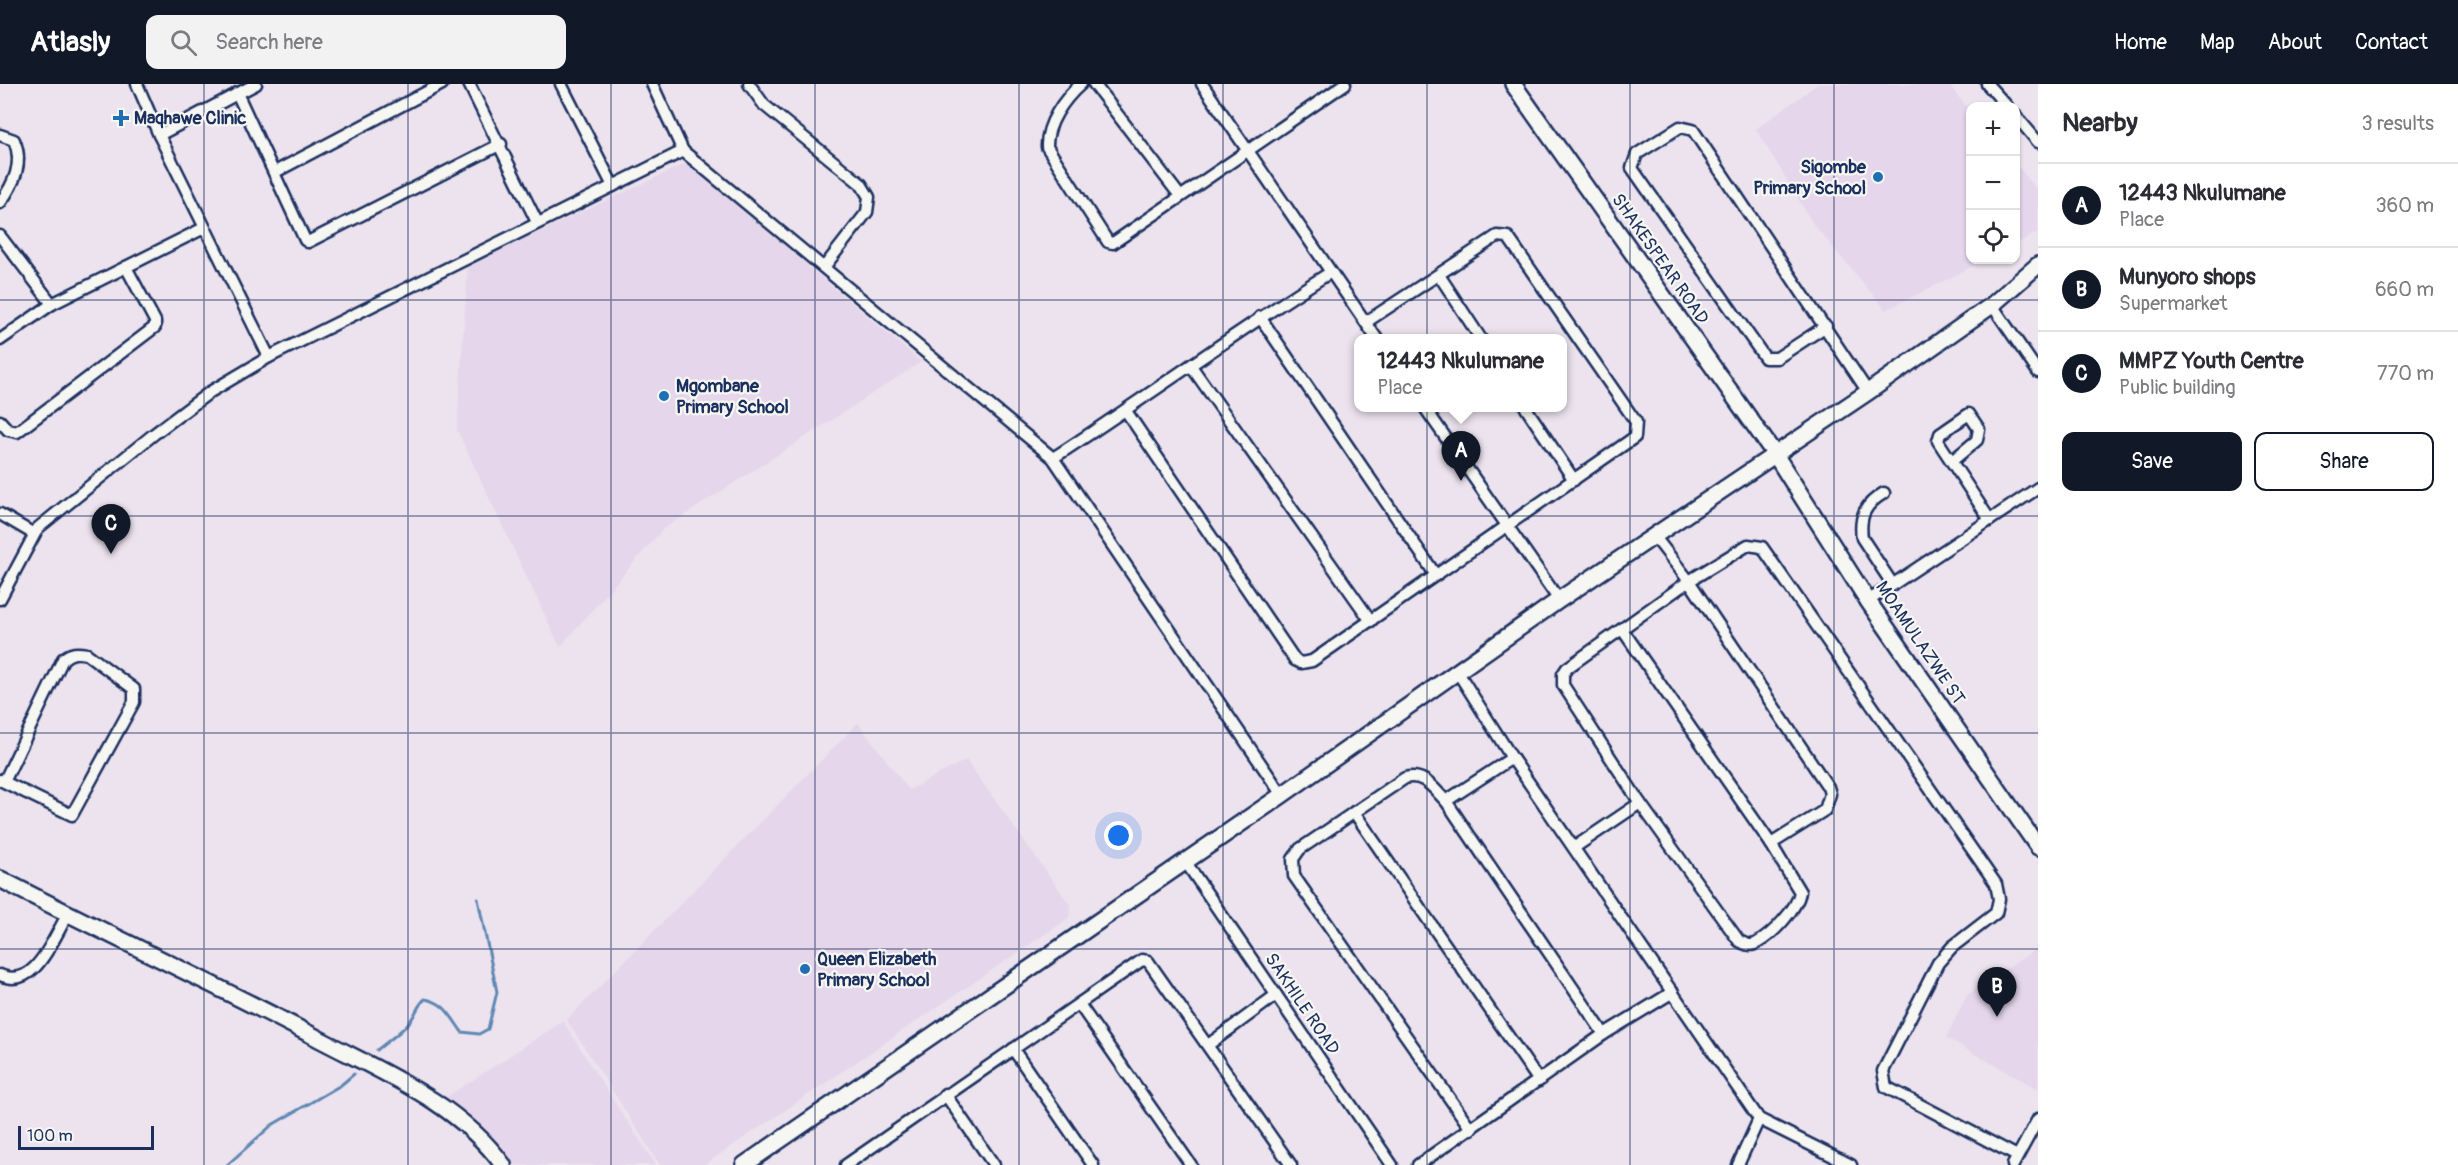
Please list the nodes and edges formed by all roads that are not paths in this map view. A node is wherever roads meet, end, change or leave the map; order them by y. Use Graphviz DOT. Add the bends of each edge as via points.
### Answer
graph roads {
  1 [pos="137,84"];
  2 [pos="256,84"];
  3 [pos="442,84"];
  4 [pos="469,84"];
  5 [pos="561,84"];
  6 [pos="652,84"];
  7 [pos="749,84"];
  8 [pos="1081,84"];
  9 [pos="1094,84"];
  10 [pos="1202,84"];
  11 [pos="1345,84"];
  12 [pos="1513,84"];
  13 [pos="1987,84"];
  14 [pos="237,93"];
  15 [pos="2003,102"];
  16 [pos="2020,121"];
  17 [pos="0,135"];
  18 [pos="159,135"];
  19 [pos="2038,141"];
  20 [pos="501,144"];
  21 [pos="683,151"];
  22 [pos="1248,151"];
  23 [pos="275,172"];
  24 [pos="613,186"];
  25 [pos="1180,196"];
  26 [pos="0,203"];
  27 [pos="537,222"];
  28 [pos="204,228"];
  29 [pos="0,236"];
  30 [pos="2038,265"];
  31 [pos="825,266"];
  32 [pos="126,267"];
  33 [pos="1331,272"];
  34 [pos="1439,275"];
  35 [pos="52,304"];
  36 [pos="1992,305"];
  37 [pos="1260,317"];
  38 [pos="1366,322"];
  39 [pos="1826,326"];
  40 [pos="1374,334"];
  41 [pos="1478,334"];
  42 [pos="0,340"];
  43 [pos="269,357"];
  44 [pos="1191,366"];
  45 [pos="2038,372"];
  46 [pos="1868,392"];
  47 [pos="1126,411"];
  48 [pos="1428,412"];
  49 [pos="1529,412"];
  50 [pos="0,421"];
  51 [pos="1776,456"];
  52 [pos="1053,458"];
  53 [pos="1952,461"];
  54 [pos="1574,480"];
  55 [pos="2038,488"];
  56 [pos="1884,493"];
  57 [pos="0,514"];
  58 [pos="1990,520"];
  59 [pos="1507,525"];
  60 [pos="34,534"];
  61 [pos="1655,537"];
  62 [pos="1435,574"];
  63 [pos="1689,581"];
  64 [pos="1893,585"];
  65 [pos="0,599"];
  66 [pos="1559,600"];
  67 [pos="1868,601"];
  68 [pos="1371,621"];
  69 [pos="1622,629"];
  70 [pos="1457,671"];
  71 [pos="1512,758"];
  72 [pos="2,781"];
  73 [pos="1282,795"];
  74 [pos="1446,801"];
  75 [pos="1641,803"];
  76 [pos="1354,812"];
  77 [pos="1771,844"];
  78 [pos="1575,847"];
  79 [pos="2038,847"];
  80 [pos="1185,861"];
  81 [pos="0,879"];
  82 [pos="68,914"];
  83 [pos="0,975"];
  84 [pos="1673,993"];
  85 [pos="1276,995"];
  86 [pos="1078,1004"];
  87 [pos="1604,1034"];
  88 [pos="1208,1045"];
  89 [pos="1013,1049"];
  90 [pos="1539,1081"];
  91 [pos="945,1094"];
  92 [pos="1760,1119"];
  93 [pos="2038,1119"];
  94 [pos="1471,1129"];
  95 [pos="2015,1160"];
  96 [pos="989,1163"];
  97 [pos="503,1165"];
  98 [pos="744,1165"];
  99 [pos="846,1165"];
  100 [pos="1093,1165"];
  101 [pos="1191,1165"];
  102 [pos="1291,1165"];
  103 [pos="1392,1165"];
  104 [pos="1418,1165"];
  105 [pos="1738,1165"];
  106 [pos="1851,1165"];
  1 -- 18 [label="street"];
  2 -- 14 [label="street"];
  3 -- 23 [label="street"];
  4 -- 20 [label="street"];
  5 -- 24 [label="street"];
  6 -- 21 [label="street"];
  7 -- 31 [label="street" via="764,105 861,184 868,197 867,212"];
  8 -- 25 [label="street" via="1050,124 1047,147 1108,242 1116,242"];
  9 -- 25 [label="street"];
  10 -- 22 [label="street"];
  11 -- 22 [label="street"];
  12 -- 51 [label="street, SHAKESPEAR ROAD"];
  13 -- 15 [label="street"];
  14 -- 18 [label="street"];
  14 -- 23 [label="street"];
  16 -- 19 [label="street"];
  17 -- 26 [label="street" via="14,140 18,162 15,181"];
  18 -- 28 [label="street"];
  20 -- 23 [label="street" via="308,242"];
  20 -- 27 [label="street"];
  21 -- 24 [label="street"];
  21 -- 31 [label="street"];
  22 -- 25 [label="street"];
  22 -- 33 [label="street"];
  24 -- 27 [label="street"];
  27 -- 43 [label="street"];
  28 -- 32 [label="street"];
  28 -- 43 [label="street"];
  29 -- 35 [label="street"];
  30 -- 36 [label="street"];
  31 -- 52 [label="street"];
  32 -- 35 [label="street"];
  32 -- 50 [label="street" via="155,327 17,432 8,430"];
  33 -- 37 [label="street"];
  33 -- 38 [label="street"];
  34 -- 38 [label="street"];
  34 -- 41 [label="street"];
  34 -- 54 [label="street" via="1497,236 1508,237 1636,422 1635,436"];
  35 -- 42 [label="street"];
  36 -- 45 [label="street"];
  36 -- 46 [label="street"];
  37 -- 44 [label="street"];
  37 -- 62 [label="street"];
  38 -- 40 [label="street"];
  39 -- 39 [label="street" via="1693,130 1680,128 1637,154 1632,168 1765,358 1777,358"];
  39 -- 46 [label="street"];
  43 -- 60 [label="street" via="154,434"];
  44 -- 47 [label="street"];
  44 -- 68 [label="street"];
  46 -- 51 [label="street"];
  47 -- 52 [label="street"];
  47 -- 68 [label="street" via="1295,660 1312,661"];
  48 -- 59 [label="street"];
  49 -- 54 [label="street"];
  51 -- 61 [label="street"];
  51 -- 67 [label="street, MOAMULAZWE ST"];
  52 -- 73 [label="street"];
  53 -- 58 [label="street"];
  54 -- 59 [label="street"];
  55 -- 58 [label="street"];
  56 -- 64 [label="street" via="1864,510 1861,530 1862,538"];
  57 -- 60 [label="street"];
  58 -- 64 [label="street"];
  59 -- 62 [label="street"];
  59 -- 66 [label="street"];
  60 -- 65 [label="street"];
  61 -- 63 [label="street"];
  61 -- 66 [label="street"];
  62 -- 68 [label="street"];
  63 -- 69 [label="street"];
  63 -- 77 [label="street" via="1828,787 1825,810"];
  63 -- 95 [label="street" via="1748,545 1762,547 1996,884 1996,913 1938,963 1883,1071 1883,1080 1886,1087"];
  64 -- 67 [label="street"];
  66 -- 70 [label="street"];
  67 -- 79 [label="street, MOAMULAZWE ST"];
  69 -- 75 [label="street" via="1567,669 1563,685"];
  69 -- 77 [label="street"];
  70 -- 71 [label="street"];
  70 -- 73 [label="street"];
  71 -- 74 [label="street"];
  71 -- 78 [label="street"];
  72 -- 72 [label="street" via="72,815 134,702 134,689 87,654 68,654"];
  73 -- 80 [label="street"];
  74 -- 76 [label="street" via="1424,779 1412,776"];
  74 -- 87 [label="street"];
  75 -- 77 [label="street" via="1739,941 1746,945 1756,944 1795,909 1800,892"];
  75 -- 78 [label="street"];
  76 -- 90 [label="street"];
  76 -- 94 [label="street" via="1300,849 1293,859 1294,876"];
  78 -- 84 [label="street"];
  80 -- 85 [label="street, SAKHILE ROAD"];
  80 -- 98 [label="street"];
  81 -- 82 [label="street"];
  82 -- 83 [label="street" via="32,973 16,979"];
  82 -- 97 [label="street" via="419,1092 465,1123"];
  84 -- 87 [label="street"];
  84 -- 92 [label="street"];
  85 -- 88 [label="street"];
  85 -- 103 [label="street, SAKHILE ROAD"];
  86 -- 88 [label="street" via="1138,961 1145,960"];
  86 -- 89 [label="street"];
  86 -- 101 [label="street"];
  87 -- 90 [label="street"];
  88 -- 102 [label="street"];
  89 -- 91 [label="street"];
  89 -- 100 [label="street"];
  90 -- 94 [label="street"];
  91 -- 96 [label="street"];
  91 -- 99 [label="street"];
  92 -- 105 [label="street"];
  92 -- 106 [label="street"];
  93 -- 95 [label="street"];
  94 -- 104 [label="street"];
}
